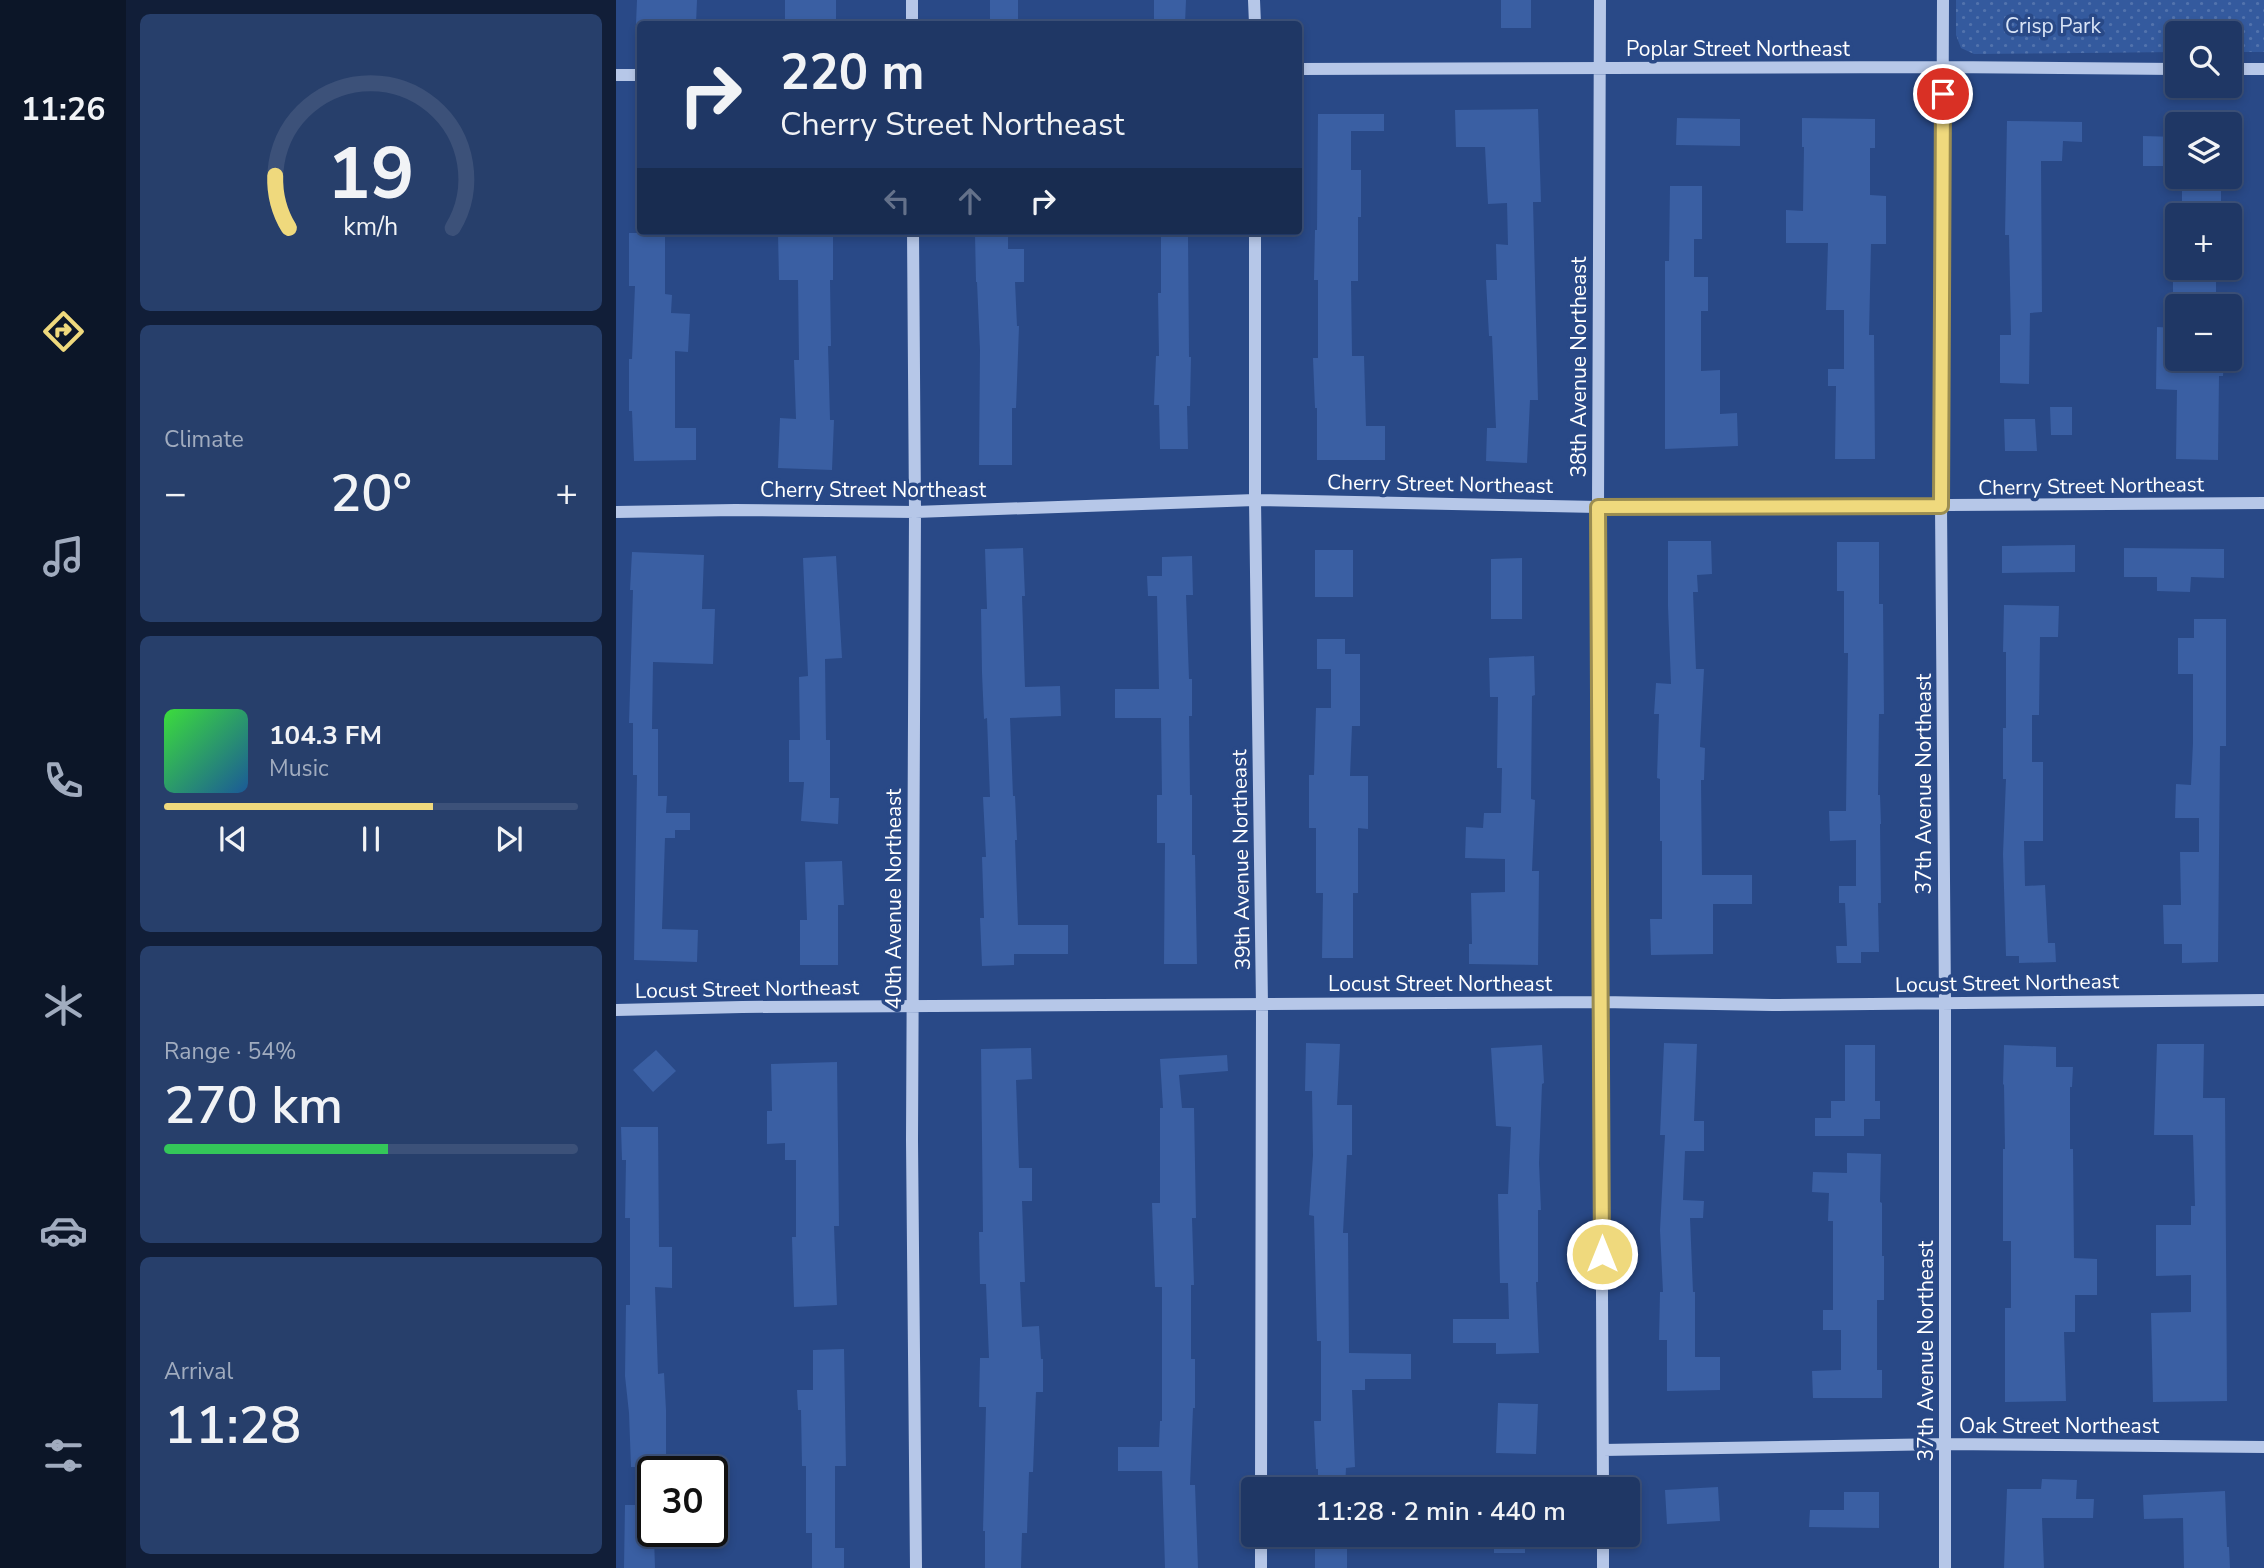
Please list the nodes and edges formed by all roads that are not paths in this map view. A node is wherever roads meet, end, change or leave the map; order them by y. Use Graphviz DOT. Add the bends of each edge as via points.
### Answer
graph roads {
  1 [pos="912,0"];
  2 [pos="1254,0"];
  3 [pos="1600,0"];
  4 [pos="1942,0"];
  5 [pos="912,21"];
  6 [pos="1255,21"];
  7 [pos="1943,67"];
  8 [pos="1302,69"];
  9 [pos="1600,69"];
  10 [pos="2165,69"];
  11 [pos="2242,69"];
  12 [pos="2264,69"];
  13 [pos="616,75"];
  14 [pos="637,75"];
  15 [pos="913,235"];
  16 [pos="1255,235"];
  17 [pos="1255,500"];
  18 [pos="2264,503"];
  19 [pos="1941,506"];
  20 [pos="1598,507"];
  21 [pos="616,512"];
  22 [pos="915,512"];
  23 [pos="2264,1000"];
  24 [pos="1601,1002"];
  25 [pos="1945,1003"];
  26 [pos="1262,1005"];
  27 [pos="912,1006"];
  28 [pos="616,1010"];
  29 [pos="1944,1444"];
  30 [pos="2264,1447"];
  31 [pos="1603,1450"];
  32 [pos="1261,1477"];
  33 [pos="1603,1477"];
  34 [pos="1261,1547"];
  35 [pos="1603,1547"];
  36 [pos="916,1568"];
  37 [pos="1261,1568"];
  38 [pos="1603,1568"];
  39 [pos="1945,1568"];
  1 -- 5 [label="street"];
  2 -- 6 [label="street"];
  3 -- 9 [label="street, 38th Avenue Northeast"];
  4 -- 7 [label="street, 37th Avenue Northeast"];
  7 -- 9 [label="street, Poplar Street Northeast"];
  7 -- 10 [label="street, Poplar Street Northeast"];
  7 -- 19 [label="street, 37th Avenue Northeast"];
  8 -- 9 [label="street, Poplar Street Northeast"];
  9 -- 20 [label="street, 38th Avenue Northeast"];
  11 -- 12 [label="street"];
  13 -- 14 [label="street"];
  15 -- 22 [label="street, 40th Avenue Northeast"];
  16 -- 17 [label="street, 39th Avenue Northeast"];
  17 -- 20 [label="street, Cherry Street Northeast"];
  17 -- 22 [label="street, Cherry Street Northeast"];
  17 -- 26 [label="street, 39th Avenue Northeast"];
  18 -- 19 [label="street, Cherry Street Northeast"];
  19 -- 20 [label="street, Cherry Street Northeast"];
  19 -- 25 [label="street, 37th Avenue Northeast"];
  20 -- 24 [label="street, 38th Avenue Northeast"];
  21 -- 22 [label="street, Cherry Street Northeast"];
  22 -- 27 [label="street, 40th Avenue Northeast"];
  23 -- 25 [label="street, Locust Street Northeast"];
  24 -- 25 [label="street, Locust Street Northeast"];
  24 -- 26 [label="street, Locust Street Northeast"];
  24 -- 31 [label="street, 38th Avenue Northeast"];
  25 -- 29 [label="street, 37th Avenue Northeast"];
  26 -- 27 [label="street, Locust Street Northeast"];
  26 -- 32 [label="street, 39th Avenue Northeast"];
  27 -- 28 [label="street, Locust Street Northeast"];
  27 -- 36 [label="street, 40th Avenue Northeast"];
  29 -- 30 [label="street, Oak Street Northeast"];
  29 -- 31 [label="street, Oak Street Northeast"];
  29 -- 39 [label="street, 37th Avenue Northeast"];
  31 -- 33 [label="street, 38th Avenue Northeast"];
  34 -- 37 [label="street"];
  35 -- 38 [label="street"];
}
